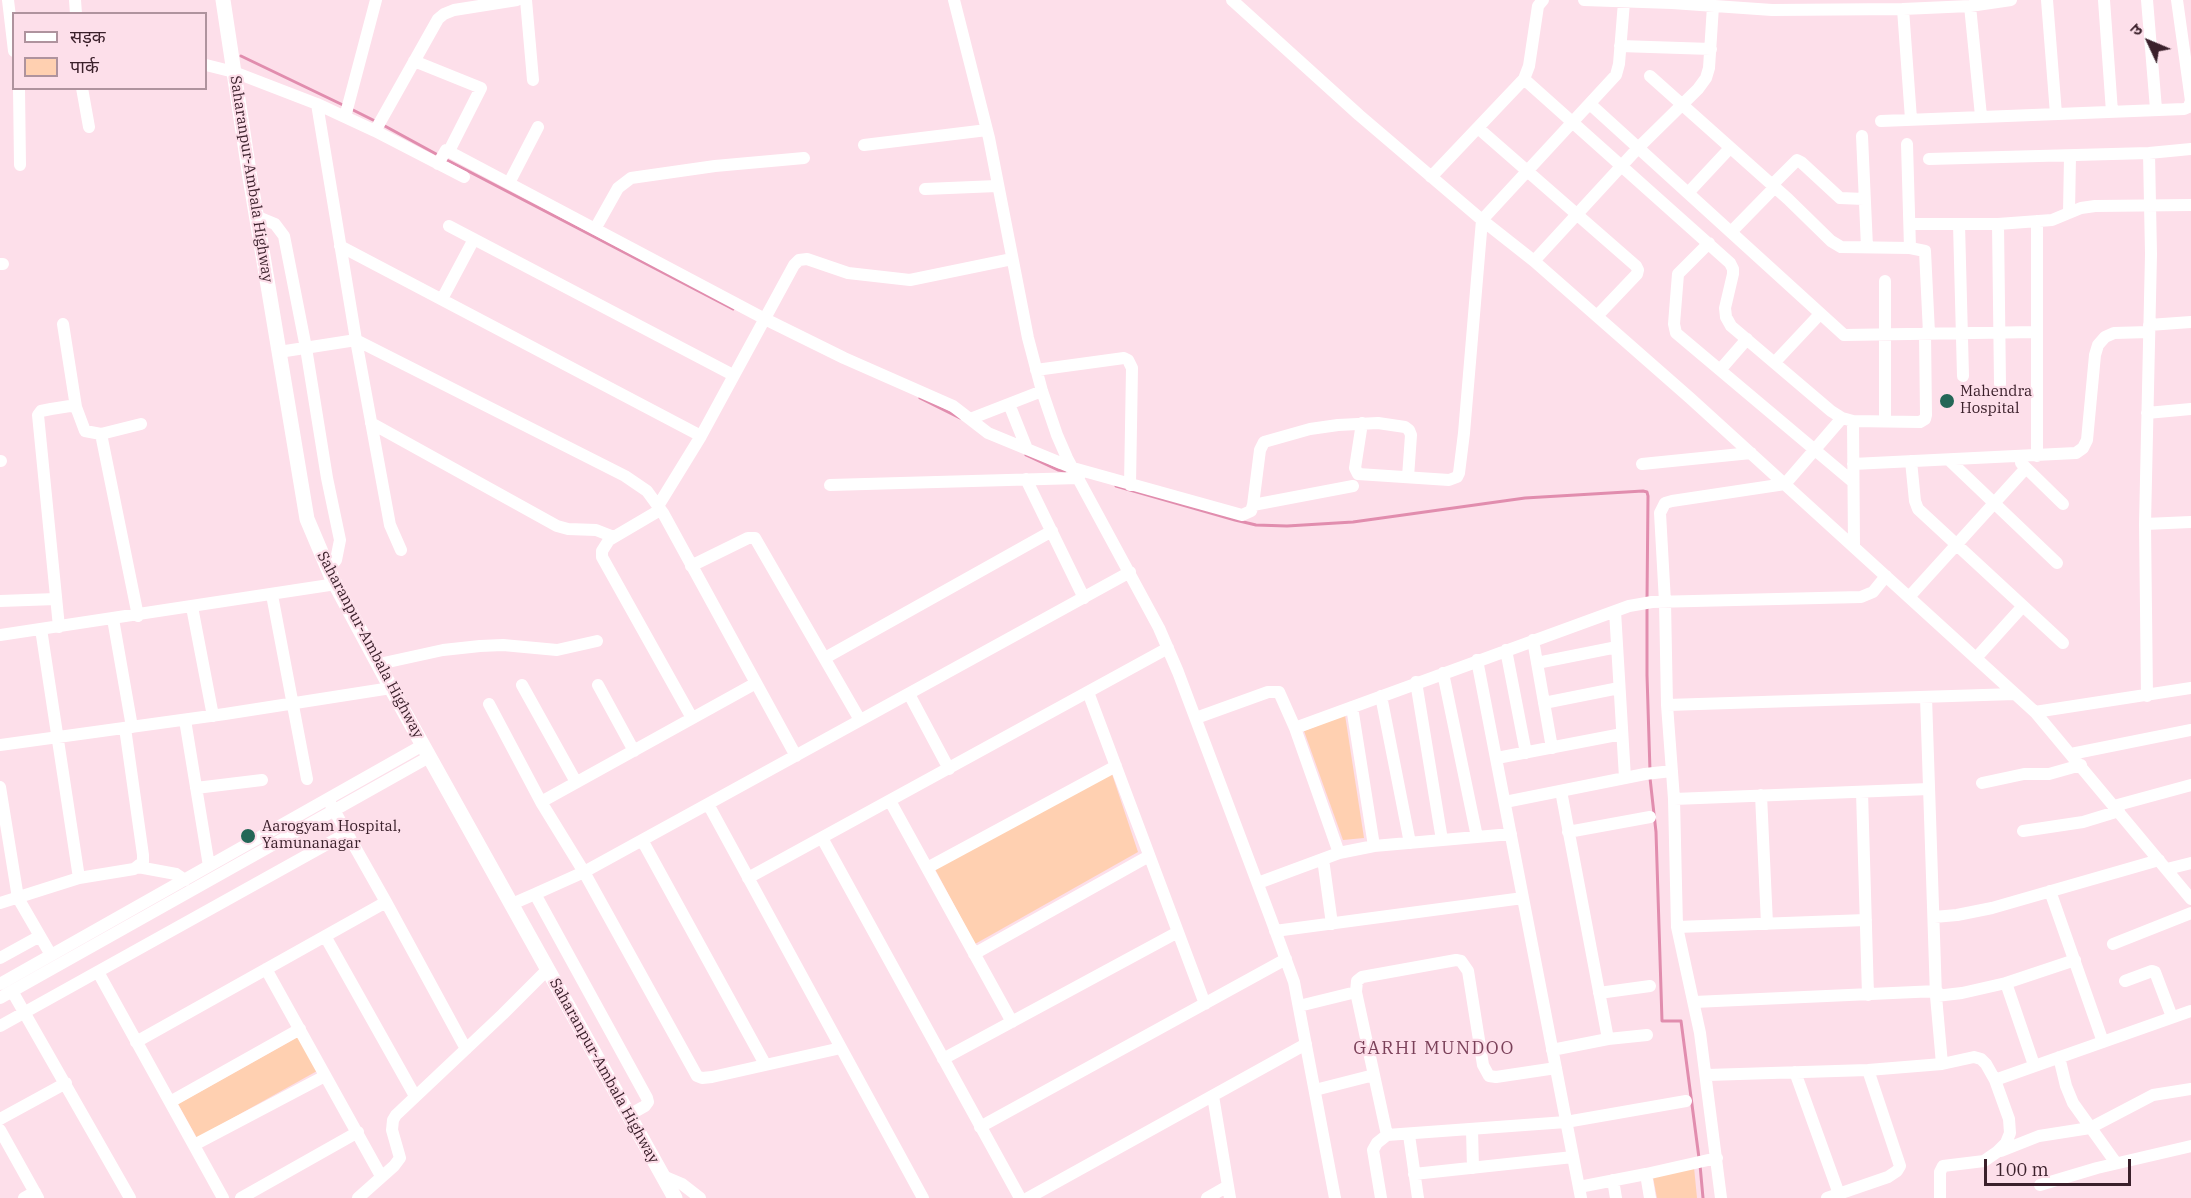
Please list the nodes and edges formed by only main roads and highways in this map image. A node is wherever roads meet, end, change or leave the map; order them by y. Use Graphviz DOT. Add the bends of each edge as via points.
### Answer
graph roads {
  1 [pos="223,0"];
  2 [pos="675,1198"];
  1 -- 2 [label="main road, Saharanpur-Ambala Highway" via="307,519 328,570 391,688"];
}
